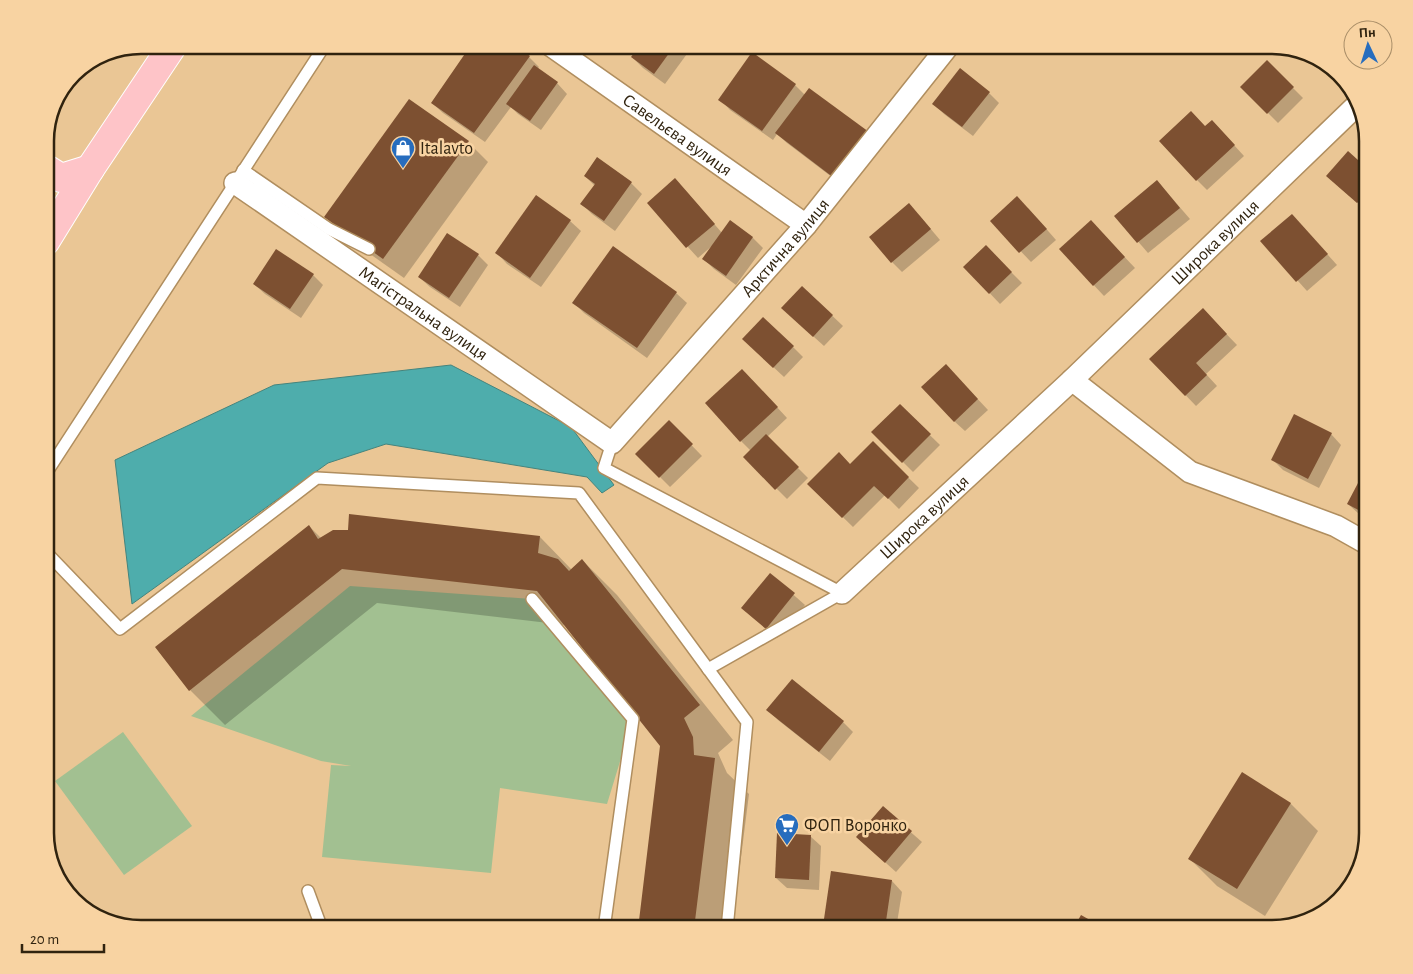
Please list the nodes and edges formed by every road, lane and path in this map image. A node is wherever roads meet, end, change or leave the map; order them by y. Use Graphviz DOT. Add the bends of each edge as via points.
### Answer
graph roads {
  1 [pos="167,54"];
  2 [pos="319,54"];
  3 [pos="563,54"];
  4 [pos="942,54"];
  5 [pos="1353,108"];
  6 [pos="90,169"];
  7 [pos="54,174"];
  8 [pos="239,176"];
  9 [pos="806,225"];
  10 [pos="54,227"];
  11 [pos="370,249"];
  12 [pos="1072,380"];
  13 [pos="612,443"];
  14 [pos="54,461"];
  15 [pos="1359,539"];
  16 [pos="54,560"];
  17 [pos="842,593"];
  18 [pos="532,599"];
  19 [pos="708,669"];
  20 [pos="308,891"];
  21 [pos="319,920"];
  22 [pos="605,920"];
  23 [pos="728,920"];
  1 -- 6 [label="main road"];
  2 -- 8 [label="lane"];
  3 -- 9 [label="street, Савельєва вулиця"];
  4 -- 9 [label="street, Арктична вулиця"];
  5 -- 12 [label="street, Широка вулиця"];
  6 -- 7 [label="main road" via="61,178"];
  6 -- 10 [label="main road"];
  8 -- 11 [label="lane"];
  8 -- 13 [label="street, Магістральна вулиця"];
  8 -- 14 [label="lane"];
  9 -- 13 [label="street, Арктична вулиця"];
  12 -- 15 [label="street" via="1190,472 1336,526"];
  12 -- 17 [label="street, Широка вулиця"];
  13 -- 17 [label="lane" via="604,468"];
  16 -- 19 [label="lane" via="120,629 317,478 579,493"];
  17 -- 19 [label="lane"];
  18 -- 22 [label="lane" via="633,719"];
  19 -- 23 [label="lane" via="747,722"];
  20 -- 21 [label="lane"];
}
